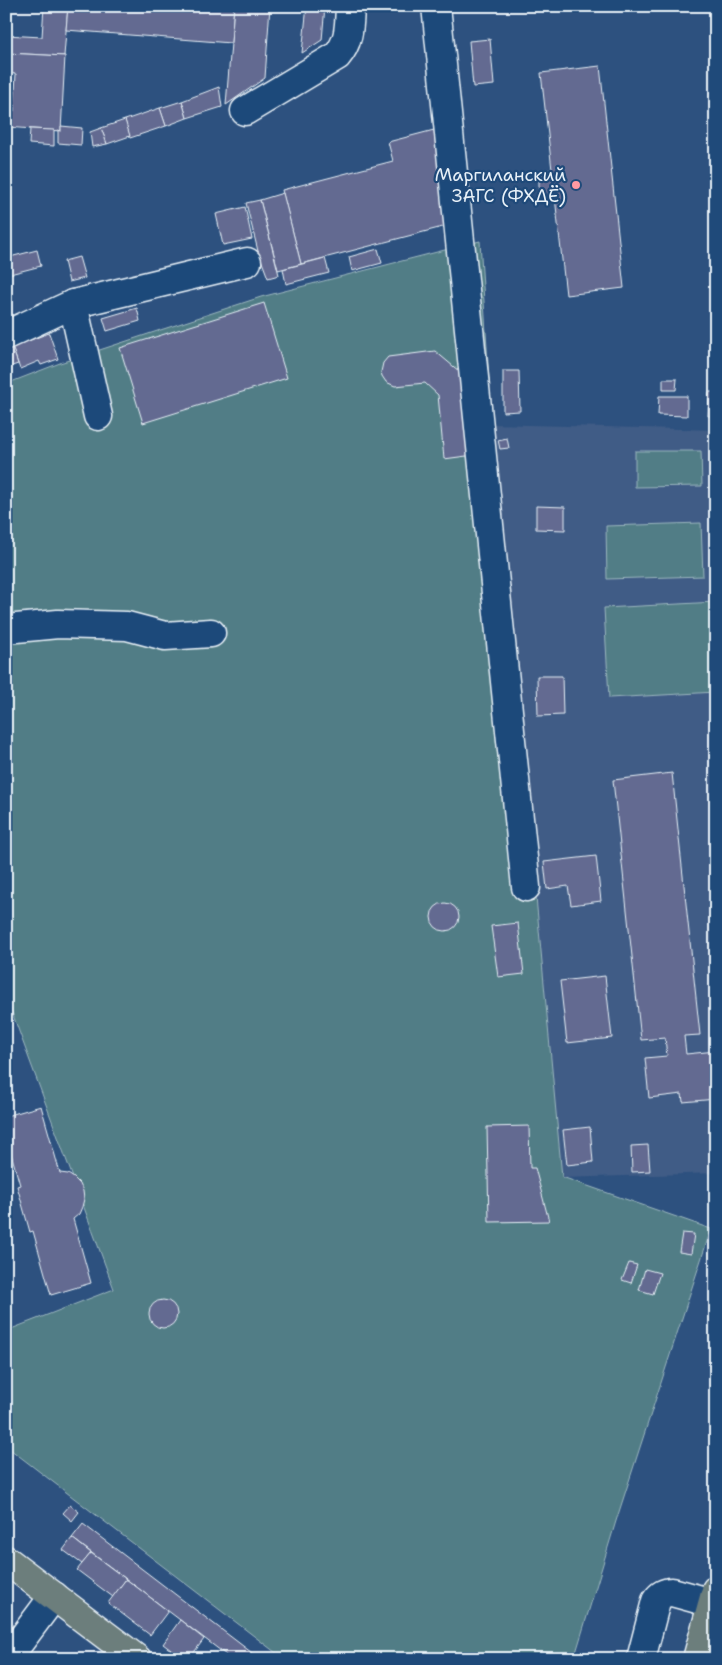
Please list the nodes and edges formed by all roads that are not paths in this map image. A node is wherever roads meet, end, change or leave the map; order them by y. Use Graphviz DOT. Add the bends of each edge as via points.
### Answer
graph roads {
  1 [pos="350,6"];
  2 [pos="436,6"];
  3 [pos="245,110"];
  4 [pos="247,262"];
  5 [pos="73,304"];
  6 [pos="6,335"];
  7 [pos="98,416"];
  8 [pos="6,629"];
  9 [pos="211,633"];
  10 [pos="526,887"];
  11 [pos="6,1560"];
  12 [pos="54,1596"];
  13 [pos="714,1597"];
  14 [pos="710,1633"];
  15 [pos="7,1659"];
  16 [pos="137,1659"];
  17 [pos="641,1659"];
  18 [pos="697,1659"];
  1 -- 3 [label="street" via="348,37 337,56"];
  2 -- 10 [label="street"];
  4 -- 5 [label="street"];
  5 -- 6 [label="street"];
  5 -- 7 [label="street"];
  8 -- 9 [label="street" via="58,624 127,626 165,636"];
  11 -- 12 [label="main road"];
  12 -- 15 [label="street"];
  12 -- 16 [label="main road"];
  13 -- 14 [label="main road"];
  13 -- 17 [label="street" via="672,1592 659,1596"];
  14 -- 18 [label="main road"];
}
